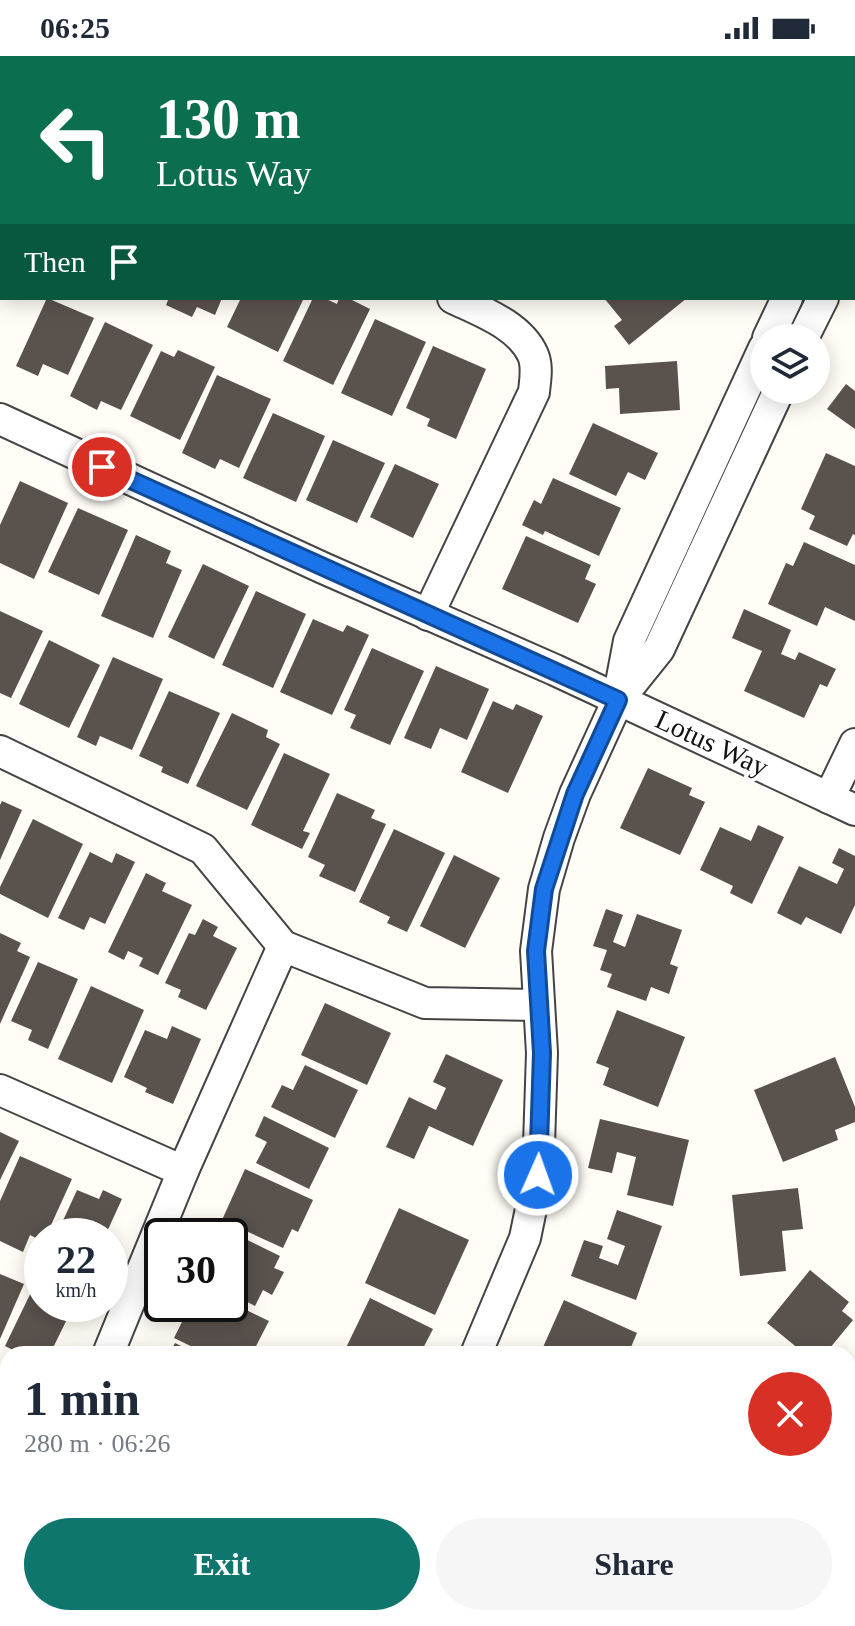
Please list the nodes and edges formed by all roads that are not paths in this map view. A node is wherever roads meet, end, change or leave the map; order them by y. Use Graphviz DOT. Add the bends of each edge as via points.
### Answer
graph roads {
  1 [pos="457,300"];
  2 [pos="786,300"];
  3 [pos="822,300"];
  4 [pos="775,324"];
  5 [pos="810,324"];
  6 [pos="750,378"];
  7 [pos="773,404"];
  8 [pos="0,419"];
  9 [pos="428,615"];
  10 [pos="618,700"];
  11 [pos="855,744"];
  12 [pos="0,751"];
  13 [pos="842,804"];
  14 [pos="283,946"];
  15 [pos="539,1005"];
  16 [pos="0,1090"];
  17 [pos="183,1171"];
  18 [pos="111,1346"];
  19 [pos="480,1346"];
  1 -- 9 [label="street" via="512,329 534,357 536,372 534,392"];
  2 -- 4 [label="street"];
  3 -- 5 [label="street"];
  6 -- 10 [label="street" via="629,641"];
  7 -- 10 [label="street" via="659,649"];
  8 -- 9 [label="street, Lotus Way"];
  9 -- 10 [label="street, Lotus Way"];
  10 -- 13 [label="street, Lotus Way"];
  10 -- 15 [label="street" via="575,794 544,889 536,951"];
  11 -- 13 [label="street"];
  12 -- 14 [label="street" via="203,849"];
  14 -- 15 [label="street" via="425,1003"];
  14 -- 17 [label="street"];
  15 -- 19 [label="street" via="538,1175 525,1238"];
  16 -- 17 [label="street"];
  17 -- 18 [label="street"];
}
